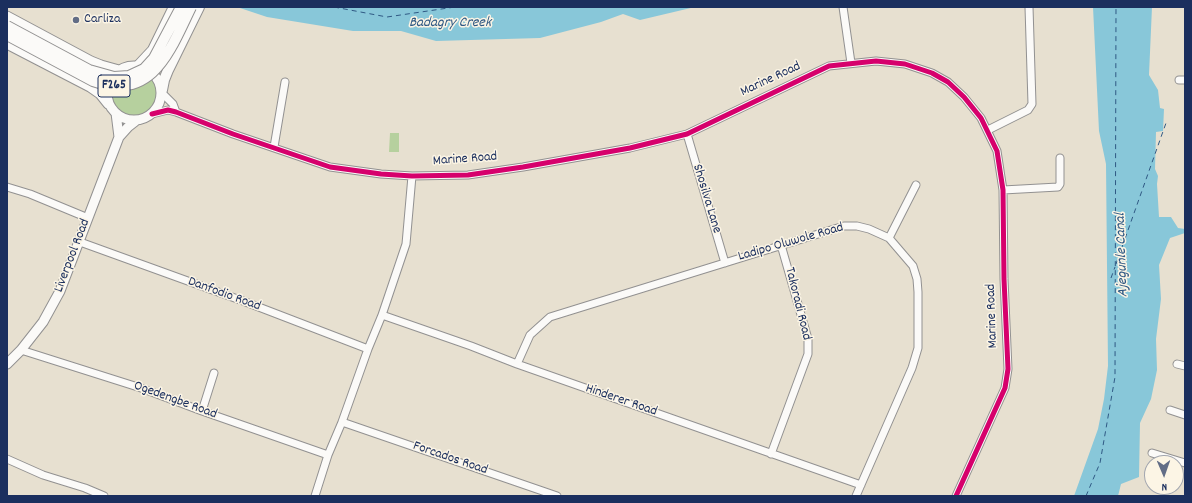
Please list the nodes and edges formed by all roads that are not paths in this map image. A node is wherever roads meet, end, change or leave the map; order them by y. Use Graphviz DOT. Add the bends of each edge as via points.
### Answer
graph roads {
  1 [pos="174,7"];
  2 [pos="181,7"];
  3 [pos="843,7"];
  4 [pos="1029,7"];
  5 [pos="195,8"];
  6 [pos="7,16"];
  7 [pos="7,26"];
  8 [pos="7,36"];
  9 [pos="7,44"];
  10 [pos="850,63"];
  11 [pos="138,66"];
  12 [pos="119,70"];
  13 [pos="285,82"];
  14 [pos="162,92"];
  15 [pos="109,105"];
  16 [pos="176,112"];
  17 [pos="116,113"];
  18 [pos="152,114"];
  19 [pos="137,120"];
  20 [pos="988,130"];
  21 [pos="687,134"];
  22 [pos="119,137"];
  23 [pos="274,147"];
  24 [pos="1060,158"];
  25 [pos="412,176"];
  26 [pos="916,185"];
  27 [pos="7,187"];
  28 [pos="1003,190"];
  29 [pos="88,218"];
  30 [pos="890,238"];
  31 [pos="80,242"];
  32 [pos="781,244"];
  33 [pos="725,263"];
  34 [pos="382,315"];
  35 [pos="368,349"];
  36 [pos="21,350"];
  37 [pos="7,364"];
  38 [pos="517,364"];
  39 [pos="1177,364"];
  40 [pos="1185,366"];
  41 [pos="214,373"];
  42 [pos="1170,410"];
  43 [pos="202,412"];
  44 [pos="1185,415"];
  45 [pos="342,422"];
  46 [pos="1152,453"];
  47 [pos="771,454"];
  48 [pos="328,455"];
  49 [pos="7,459"];
  50 [pos="1185,463"];
  51 [pos="861,485"];
  52 [pos="104,496"];
  53 [pos="315,496"];
  54 [pos="557,496"];
  55 [pos="856,496"];
  56 [pos="956,496"];
  1 -- 11 [label="highway" via="153,50"];
  2 -- 7 [label="highway, F265, bridge" via="154,58 144,69 129,76 114,78 89,70"];
  3 -- 10 [label="street"];
  4 -- 20 [label="street" via="1032,104 1028,110"];
  5 -- 8 [label="highway, F265, bridge" via="161,64 148,77 124,86 92,81"];
  5 -- 14 [label="highway" via="164,80"];
  6 -- 12 [label="main road" via="101,66"];
  9 -- 15 [label="main road" via="90,87"];
  10 -- 20 [label="street, Marine Road" via="891,62 932,73 948,82 964,97"];
  10 -- 21 [label="street, Marine Road" via="829,66"];
  11 -- 12 [label="main road" via="128,66"];
  11 -- 14 [label="main road" via="152,72 159,80"];
  12 -- 15 [label="main road" via="108,86"];
  13 -- 23 [label="street"];
  14 -- 16 [label="street" via="173,104"];
  14 -- 18 [label="main road" via="159,105"];
  15 -- 17 [label="main road"];
  16 -- 18 [label="street" via="168,110"];
  16 -- 23 [label="street, Marine Road"];
  17 -- 19 [label="main road" via="123,118"];
  17 -- 22 [label="main road, Liverpool Road"];
  18 -- 19 [label="main road"];
  19 -- 22 [label="main road, Liverpool Road"];
  20 -- 28 [label="street, Marine Road" via="998,151"];
  21 -- 25 [label="street, Marine Road" via="630,148 523,167 468,175"];
  21 -- 33 [label="street, Shosilva Lane"];
  22 -- 29 [label="main road, Liverpool Road"];
  23 -- 25 [label="street, Marine Road" via="330,167"];
  24 -- 28 [label="street" via="1058,187"];
  25 -- 34 [label="street" via="406,244"];
  26 -- 30 [label="street"];
  27 -- 29 [label="street"];
  28 -- 56 [label="street, Marine Road" via="1008,369 1005,388"];
  29 -- 31 [label="main road, Liverpool Road"];
  30 -- 32 [label="street, Ladipo Oluwole Road" via="869,229 844,226"];
  30 -- 51 [label="street, Ladipo Oluwole Road" via="913,266 917,279 918,348 912,368"];
  31 -- 35 [label="street, Danfodio Road"];
  31 -- 36 [label="main road, Liverpool Road" via="60,291 43,322"];
  32 -- 33 [label="street, Ladipo Oluwole Road"];
  32 -- 47 [label="street, Takoradi Road" via="808,339 808,354"];
  33 -- 38 [label="street, Ladipo Oluwole Road" via="550,317 530,335"];
  34 -- 35 [label="street"];
  34 -- 38 [label="street, Hinderer Road"];
  35 -- 45 [label="street"];
  36 -- 37 [label="main road, Liverpool Road"];
  36 -- 43 [label="street, Ogedengbe Road" via="141,388"];
  38 -- 47 [label="street, Hinderer Road"];
  39 -- 40 [label="street"];
  41 -- 43 [label="street"];
  42 -- 44 [label="street"];
  43 -- 48 [label="street, Ogedengbe Road"];
  45 -- 48 [label="street"];
  45 -- 54 [label="street, Forcados Road"];
  46 -- 50 [label="street"];
  47 -- 51 [label="street, Hinderer Road"];
  48 -- 53 [label="street"];
  49 -- 52 [label="street" via="43,475"];
  51 -- 55 [label="street, Ladipo Oluwole Road"];
}
